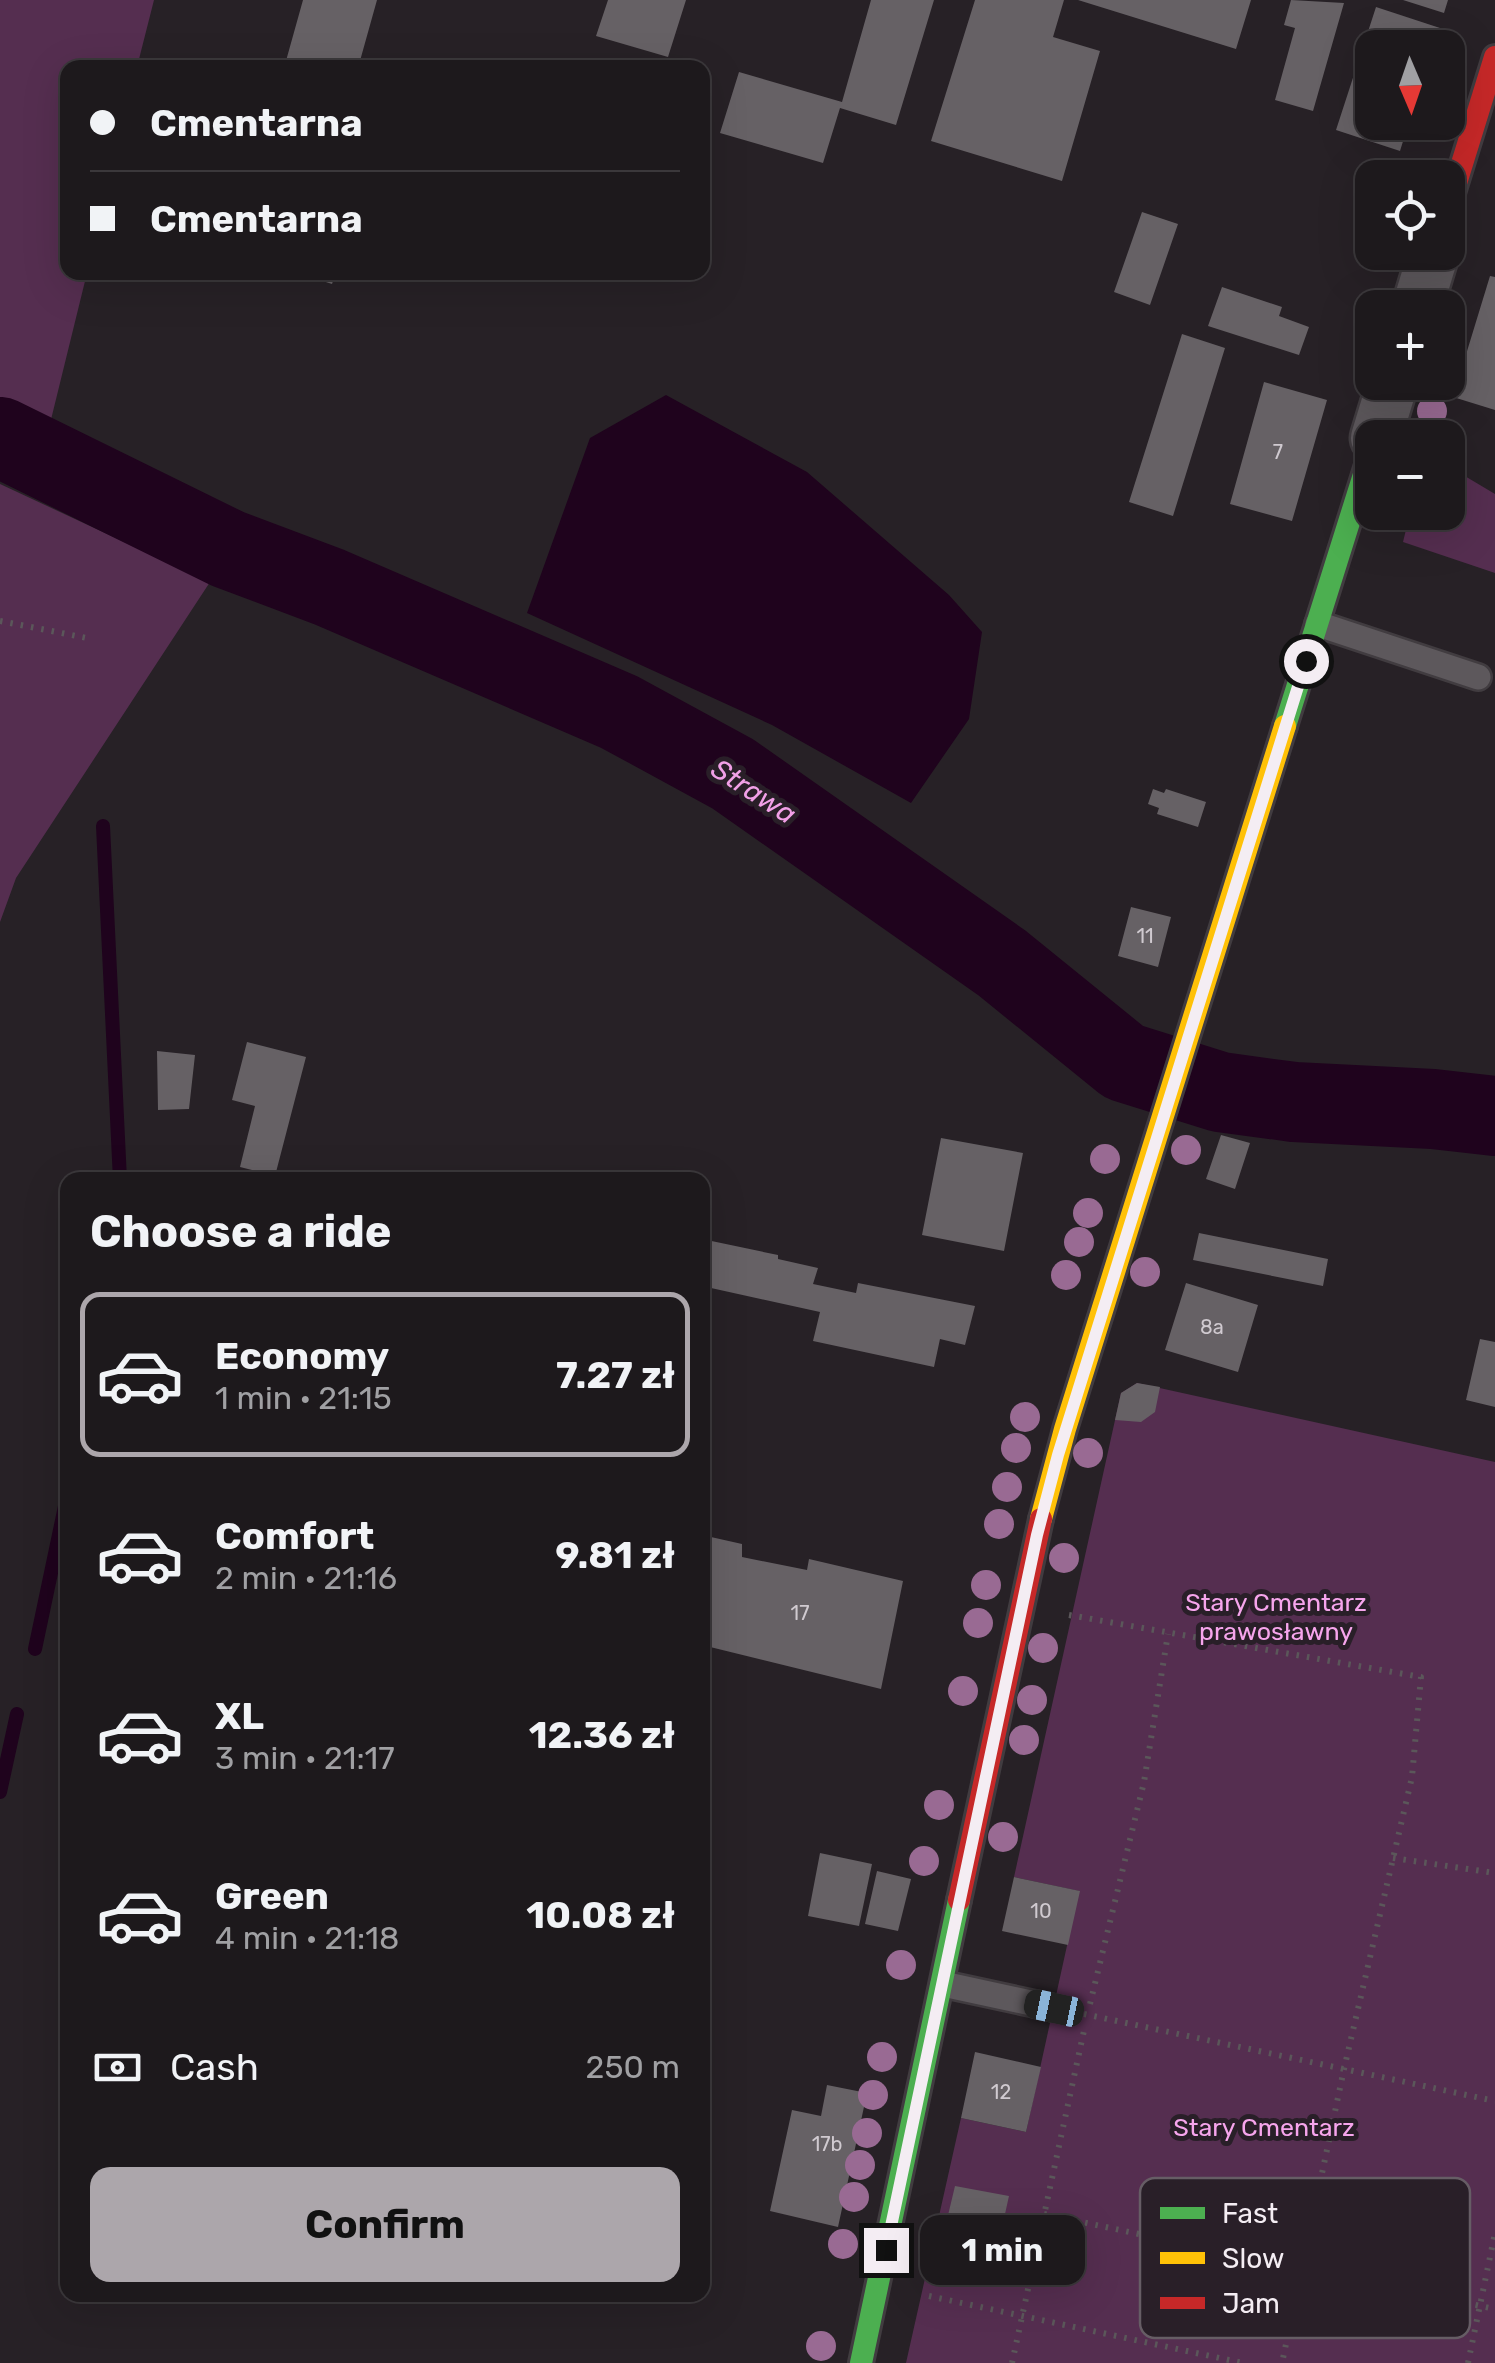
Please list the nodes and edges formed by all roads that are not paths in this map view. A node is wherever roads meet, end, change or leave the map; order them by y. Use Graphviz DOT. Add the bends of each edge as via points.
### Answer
graph roads {
  1 [pos="1495,57"];
  2 [pos="1463,160"];
  3 [pos="1355,504"];
  4 [pos="1318,624"];
  5 [pos="1478,677"];
  6 [pos="943,1984"];
  7 [pos="1054,2008"];
  8 [pos="861,2363"];
  1 -- 2 [label="street"];
  3 -- 4 [label="street"];
  4 -- 5 [label="lane"];
  4 -- 6 [label="street" via="1051,1481"];
  6 -- 7 [label="lane"];
  6 -- 8 [label="street"];
}
